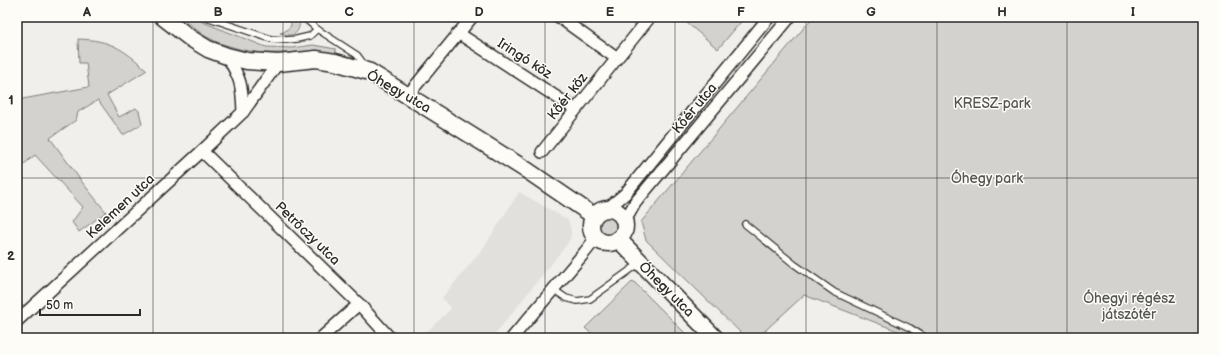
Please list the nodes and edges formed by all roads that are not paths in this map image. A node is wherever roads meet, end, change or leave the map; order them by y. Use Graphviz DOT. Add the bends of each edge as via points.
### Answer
graph roads {
  1 [pos="163,17"];
  2 [pos="206,17"];
  3 [pos="472,17"];
  4 [pos="559,17"];
  5 [pos="650,17"];
  6 [pos="769,17"];
  7 [pos="790,17"];
  8 [pos="307,18"];
  9 [pos="317,29"];
  10 [pos="458,33"];
  11 [pos="227,56"];
  12 [pos="616,58"];
  13 [pos="278,63"];
  14 [pos="370,72"];
  15 [pos="408,96"];
  16 [pos="575,109"];
  17 [pos="243,112"];
  18 [pos="202,151"];
  19 [pos="542,152"];
  20 [pos="601,212"];
  21 [pos="625,221"];
  22 [pos="745,224"];
  23 [pos="596,238"];
  24 [pos="618,239"];
  25 [pos="640,263"];
  26 [pos="553,289"];
  27 [pos="359,304"];
  28 [pos="17,321"];
  29 [pos="321,338"];
  30 [pos="390,338"];
  31 [pos="512,338"];
  32 [pos="715,338"];
  33 [pos="926,338"];
  1 -- 11 [label="street, Óhegy utca" via="208,49"];
  2 -- 9 [label="lane" via="271,39 297,39 310,36"];
  3 -- 10 [label="street"];
  4 -- 12 [label="street"];
  5 -- 12 [label="street, Kőér köz"];
  6 -- 20 [label="street, Kőér utca" via="625,194"];
  7 -- 21 [label="street, Kőér utca" via="635,203"];
  8 -- 9 [label="lane"];
  9 -- 14 [label="lane" via="357,55"];
  10 -- 15 [label="street"];
  10 -- 16 [label="street, Iringó köz"];
  11 -- 13 [label="street, Óhegy utca"];
  11 -- 17 [label="street" via="241,82"];
  12 -- 16 [label="street, Kőér köz"];
  13 -- 14 [label="street, Óhegy utca" via="316,59"];
  13 -- 17 [label="street, Kelemen utca"];
  14 -- 15 [label="street, Óhegy utca"];
  15 -- 20 [label="street, Óhegy utca" via="528,171"];
  16 -- 19 [label="street, Kőér köz"];
  17 -- 18 [label="street, Kelemen utca"];
  18 -- 27 [label="street, Petrőczy utca"];
  18 -- 28 [label="street, Kelemen utca"];
  20 -- 21 [label="street, Óhegy utca" via="619,212"];
  20 -- 23 [label="street" via="591,224"];
  21 -- 24 [label="street" via="623,234"];
  22 -- 33 [label="lane" via="794,264 834,292"];
  23 -- 24 [label="street" via="610,243"];
  23 -- 26 [label="street"];
  24 -- 25 [label="street, Óhegy utca"];
  25 -- 26 [label="lane" via="590,299 577,301 566,298"];
  25 -- 32 [label="street, Óhegy utca"];
  26 -- 31 [label="street"];
  27 -- 29 [label="street"];
  27 -- 30 [label="street, Petrőczy utca"];
}
